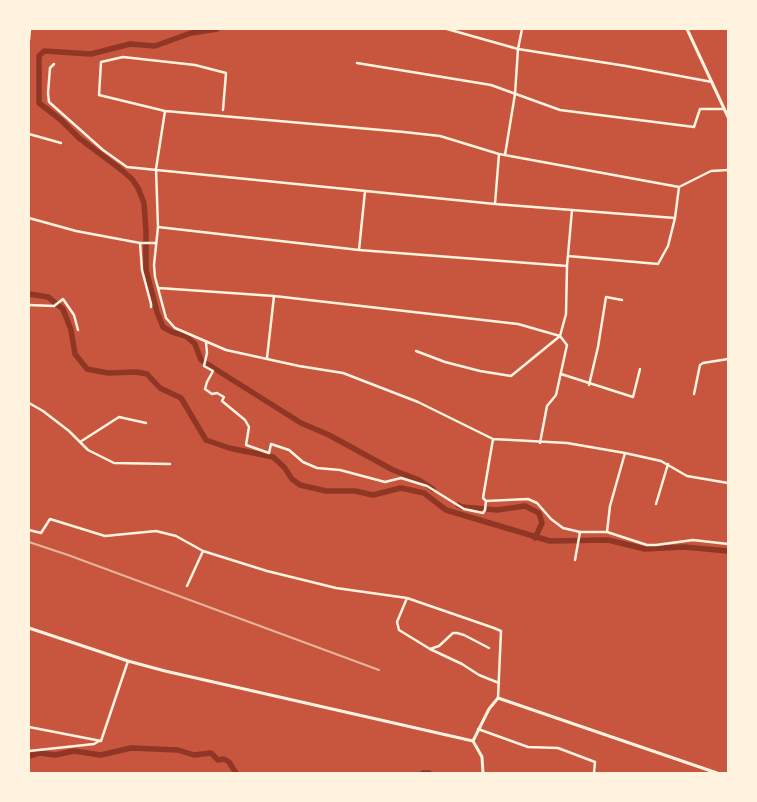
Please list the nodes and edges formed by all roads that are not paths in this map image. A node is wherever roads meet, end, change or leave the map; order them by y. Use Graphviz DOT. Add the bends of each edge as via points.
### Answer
graph roads {
  1 [pos="30,29"];
  2 [pos="447,29"];
  3 [pos="522,29"];
  4 [pos="687,29"];
  5 [pos="29,40"];
  6 [pos="518,49"];
  7 [pos="357,63"];
  8 [pos="54,64"];
  9 [pos="713,83"];
  10 [pos="515,94"];
  11 [pos="223,110"];
  12 [pos="724,110"];
  13 [pos="166,112"];
  14 [pos="728,118"];
  15 [pos="29,134"];
  16 [pos="61,143"];
  17 [pos="499,154"];
  18 [pos="505,155"];
  19 [pos="156,170"];
  20 [pos="728,170"];
  21 [pos="678,187"];
  22 [pos="365,191"];
  23 [pos="495,204"];
  24 [pos="572,210"];
  25 [pos="29,218"];
  26 [pos="675,218"];
  27 [pos="158,227"];
  28 [pos="142,243"];
  29 [pos="156,243"];
  30 [pos="359,250"];
  31 [pos="568,256"];
  32 [pos="567,266"];
  33 [pos="159,288"];
  34 [pos="274,296"];
  35 [pos="622,300"];
  36 [pos="29,305"];
  37 [pos="151,307"];
  38 [pos="78,330"];
  39 [pos="560,336"];
  40 [pos="206,343"];
  41 [pos="416,350"];
  42 [pos="266,358"];
  43 [pos="728,359"];
  44 [pos="640,369"];
  45 [pos="561,374"];
  46 [pos="589,385"];
  47 [pos="694,394"];
  48 [pos="29,403"];
  49 [pos="146,423"];
  50 [pos="493,439"];
  51 [pos="80,442"];
  52 [pos="540,443"];
  53 [pos="625,453"];
  54 [pos="170,464"];
  55 [pos="668,464"];
  56 [pos="728,483"];
  57 [pos="486,501"];
  58 [pos="656,504"];
  59 [pos="29,530"];
  60 [pos="607,532"];
  61 [pos="579,534"];
  62 [pos="728,544"];
  63 [pos="203,551"];
  64 [pos="575,560"];
  65 [pos="187,586"];
  66 [pos="406,598"];
  67 [pos="29,628"];
  68 [pos="489,648"];
  69 [pos="430,649"];
  70 [pos="128,661"];
  71 [pos="498,683"];
  72 [pos="498,698"];
  73 [pos="29,727"];
  74 [pos="478,729"];
  75 [pos="101,741"];
  76 [pos="473,741"];
  77 [pos="29,751"];
  78 [pos="483,773"];
  79 [pos="594,773"];
  80 [pos="718,773"];
  1 -- 5 [label="street"];
  2 -- 6 [label="street"];
  3 -- 6 [label="street"];
  4 -- 9 [label="street"];
  6 -- 9 [label="street"];
  6 -- 10 [label="street"];
  7 -- 10 [label="street" via="491,85"];
  8 -- 19 [label="street" via="50,68 49,102 127,167"];
  9 -- 12 [label="street"];
  10 -- 12 [label="street" via="560,110 694,127 700,109"];
  10 -- 18 [label="street"];
  11 -- 13 [label="street" via="226,72 123,57 101,62 99,95"];
  12 -- 14 [label="street"];
  13 -- 17 [label="street" via="440,136"];
  13 -- 19 [label="street"];
  15 -- 16 [label="street"];
  17 -- 18 [label="street"];
  17 -- 23 [label="street"];
  18 -- 21 [label="street"];
  19 -- 22 [label="street"];
  19 -- 27 [label="street"];
  20 -- 21 [label="street" via="711,171"];
  21 -- 26 [label="street"];
  22 -- 23 [label="street"];
  22 -- 30 [label="street"];
  23 -- 24 [label="street"];
  24 -- 26 [label="street"];
  24 -- 31 [label="street"];
  25 -- 28 [label="street" via="76,231"];
  26 -- 31 [label="street" via="668,246 658,264"];
  27 -- 29 [label="street"];
  27 -- 30 [label="street"];
  28 -- 29 [label="street"];
  28 -- 37 [label="street" via="142,270"];
  29 -- 33 [label="street" via="154,264"];
  30 -- 32 [label="street"];
  31 -- 32 [label="street"];
  32 -- 39 [label="street" via="566,314"];
  33 -- 34 [label="street"];
  33 -- 40 [label="street" via="166,318 175,328"];
  34 -- 39 [label="street" via="518,324"];
  34 -- 42 [label="street"];
  35 -- 46 [label="street" via="606,297"];
  36 -- 38 [label="street" via="54,306 63,299 74,315"];
  39 -- 41 [label="street" via="511,376 480,372"];
  39 -- 45 [label="street" via="567,345"];
  40 -- 42 [label="street"];
  40 -- 57 [label="street" via="204,366 213,371 205,389 224,397 222,401 245,420 249,427 246,445 269,453 271,444 289,450 303,462 317,468 340,470 384,482 401,478 427,486 464,509 483,513"];
  42 -- 50 [label="street" via="343,372 418,402"];
  43 -- 47 [label="street" via="700,365"];
  44 -- 46 [label="street" via="633,397"];
  45 -- 46 [label="street"];
  45 -- 52 [label="street" via="556,394 547,406"];
  48 -- 51 [label="street"];
  49 -- 51 [label="street" via="119,417"];
  50 -- 52 [label="street"];
  50 -- 57 [label="street" via="483,498"];
  51 -- 54 [label="street" via="88,450 114,463"];
  52 -- 53 [label="street"];
  53 -- 55 [label="street"];
  53 -- 60 [label="street" via="610,506"];
  55 -- 56 [label="street" via="687,476"];
  55 -- 58 [label="street"];
  57 -- 61 [label="street" via="532,500 557,524"];
  59 -- 63 [label="street" via="41,533 50,519 105,536 156,530 176,536"];
  60 -- 61 [label="street"];
  60 -- 62 [label="street" via="647,545 693,540"];
  61 -- 64 [label="street"];
  63 -- 65 [label="street"];
  63 -- 66 [label="street" via="336,588"];
  66 -- 69 [label="street" via="397,627"];
  66 -- 71 [label="street" via="501,631"];
  67 -- 70 [label="street"];
  68 -- 69 [label="street" via="453,633"];
  69 -- 71 [label="street"];
  70 -- 75 [label="street"];
  70 -- 76 [label="street"];
  71 -- 72 [label="street"];
  72 -- 74 [label="street"];
  72 -- 80 [label="street"];
  73 -- 75 [label="street"];
  74 -- 76 [label="street"];
  74 -- 79 [label="street" via="528,747 558,748 586,758 595,762"];
  75 -- 77 [label="street"];
  76 -- 78 [label="street" via="482,757"];
}
